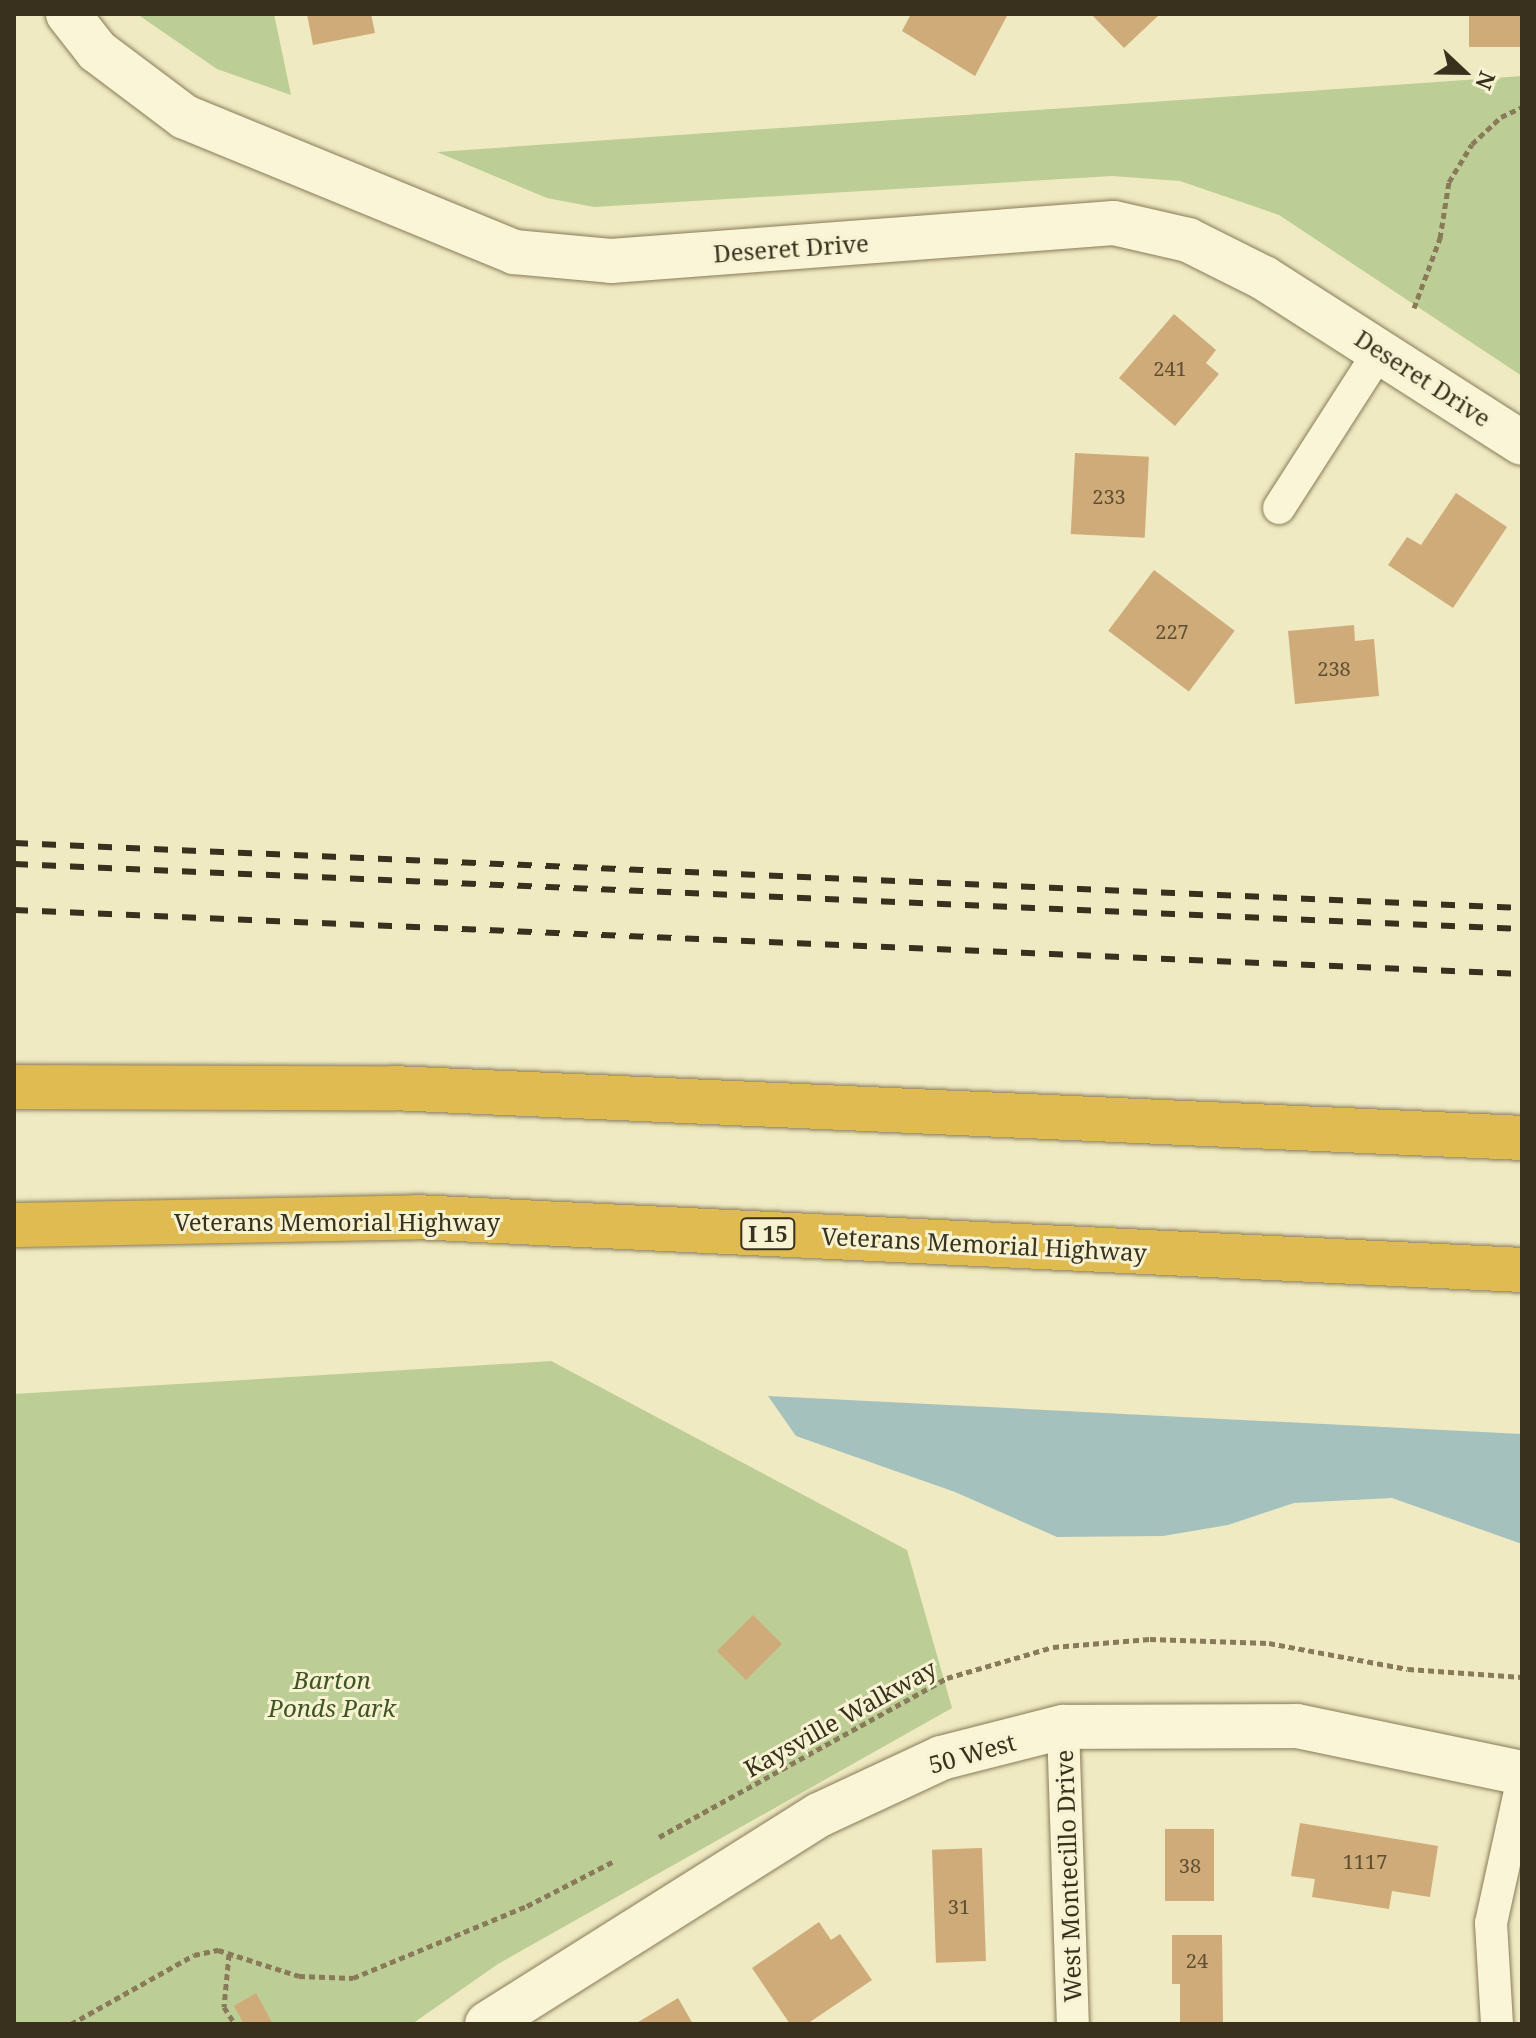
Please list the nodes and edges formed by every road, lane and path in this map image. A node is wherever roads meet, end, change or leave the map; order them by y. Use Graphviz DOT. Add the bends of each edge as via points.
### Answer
graph roads {
  1 [pos="68,14"];
  2 [pos="1522,107"];
  3 [pos="1414,308"];
  4 [pos="1381,349"];
  5 [pos="1522,443"];
  6 [pos="1279,508"];
  7 [pos="14,1087"];
  8 [pos="1522,1138"];
  9 [pos="14,1225"];
  10 [pos="1522,1270"];
  11 [pos="1522,1677"];
  12 [pos="1063,1727"];
  13 [pos="1522,1773"];
  14 [pos="1522,1782"];
  15 [pos="659,1837"];
  16 [pos="614,1861"];
  17 [pos="229,1954"];
  18 [pos="499,2021"];
  19 [pos="71,2024"];
  20 [pos="235,2024"];
  21 [pos="1073,2024"];
  22 [pos="1497,2024"];
  1 -- 4 [label="street, Deseret Drive" via="97,51 185,117 514,252 611,261 1114,223 1188,240 1264,278"];
  2 -- 3 [label="path" via="1501,117 1472,144 1449,182 1440,238"];
  4 -- 5 [label="street, Deseret Drive"];
  4 -- 6 [label="street"];
  7 -- 8 [label="highway" via="392,1088"];
  9 -- 10 [label="highway, Veterans Memorial Highway / I 15" via="415,1217"];
  11 -- 15 [label="path, Kaysville Walkway" via="1408,1669 1269,1643 1150,1639 1053,1647 947,1678"];
  12 -- 13 [label="street, 50 West" via="1297,1726"];
  12 -- 18 [label="street, 50 West" via="941,1758 819,1815"];
  12 -- 21 [label="street, West Montecillo Drive"];
  14 -- 22 [label="street" via="1491,1923"];
  16 -- 17 [label="path" via="527,1906 353,1978 299,1976"];
  17 -- 19 [label="path" via="218,1950 194,1955"];
  17 -- 20 [label="path" via="224,2007"];
}
